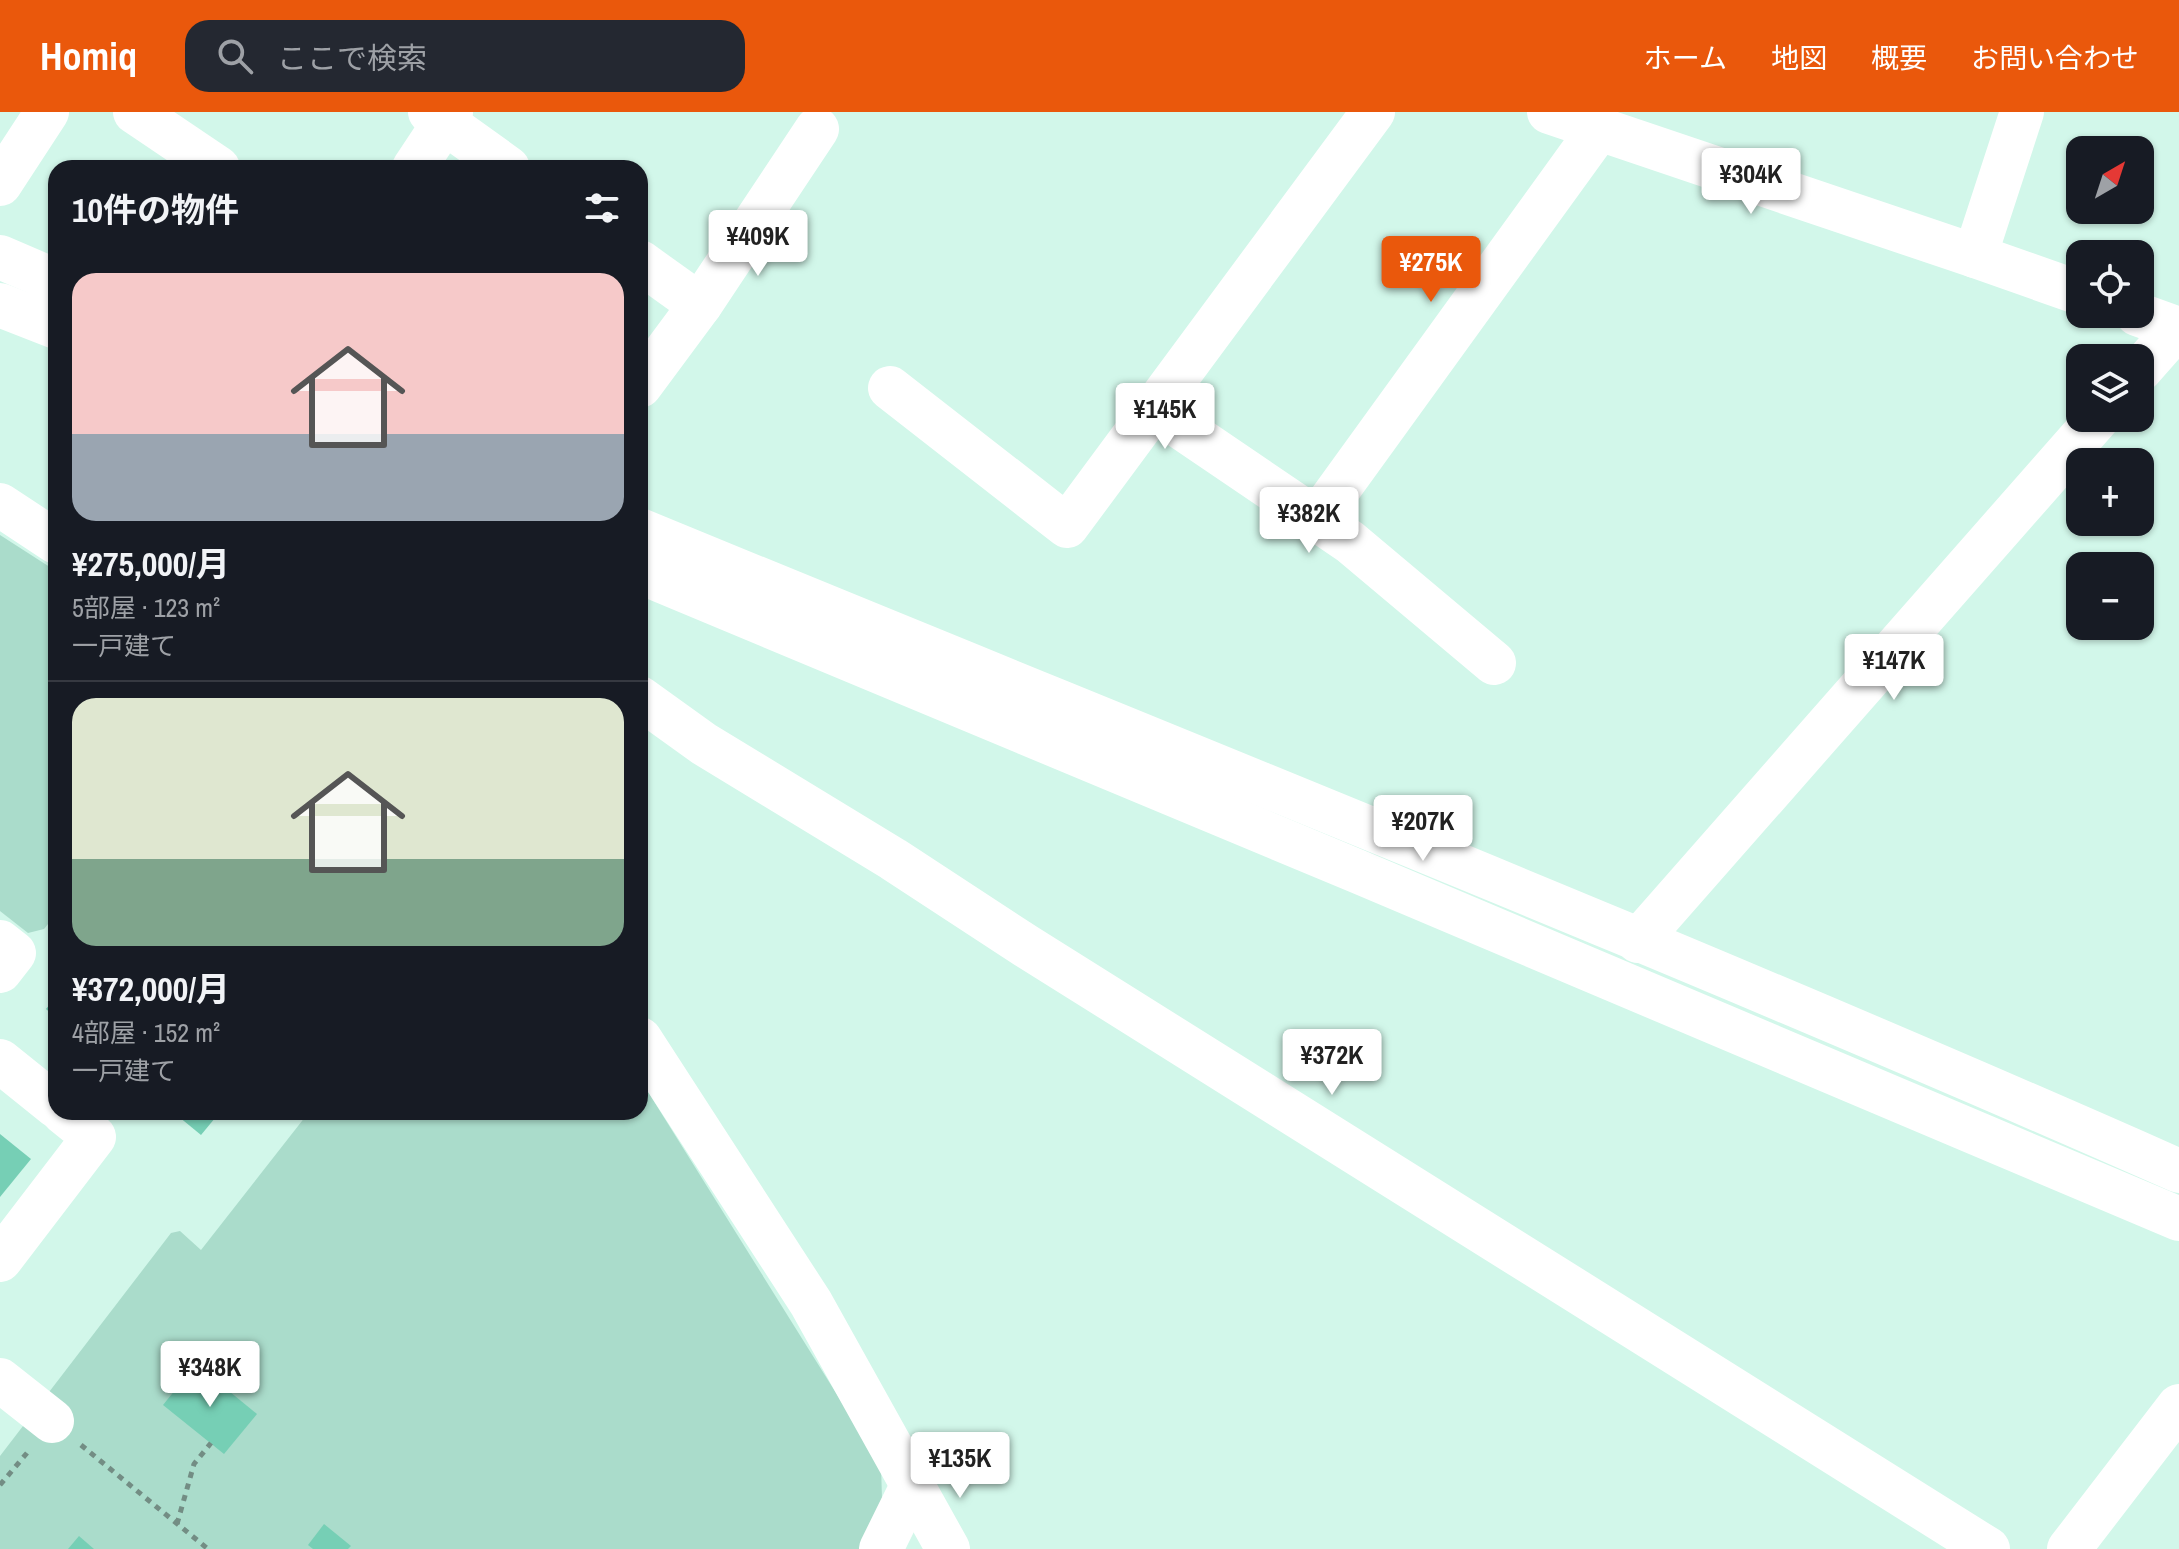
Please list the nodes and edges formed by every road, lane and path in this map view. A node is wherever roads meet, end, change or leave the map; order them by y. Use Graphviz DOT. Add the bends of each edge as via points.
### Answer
graph roads {
  1 [pos="47,112"];
  2 [pos="135,112"];
  3 [pos="1373,112"];
  4 [pos="1549,112"];
  5 [pos="2022,112"];
  6 [pos="442,115"];
  7 [pos="817,129"];
  8 [pos="1599,129"];
  9 [pos="206,160"];
  10 [pos="418,160"];
  11 [pos="498,160"];
  12 [pos="0,184"];
  13 [pos="1975,256"];
  14 [pos="0,257"];
  15 [pos="648,268"];
  16 [pos="48,278"];
  17 [pos="2066,288"];
  18 [pos="0,305"];
  19 [pos="700,305"];
  20 [pos="48,324"];
  21 [pos="2164,324"];
  22 [pos="2154,344"];
  23 [pos="648,375"];
  24 [pos="890,388"];
  25 [pos="1154,409"];
  26 [pos="2086,432"];
  27 [pos="0,505"];
  28 [pos="1317,519"];
  29 [pos="648,533"];
  30 [pos="48,537"];
  31 [pos="648,575"];
  32 [pos="1494,663"];
  33 [pos="648,703"];
  34 [pos="1638,941"];
  35 [pos="0,942"];
  36 [pos="0,971"];
  37 [pos="648,1051"];
  38 [pos="0,1061"];
  39 [pos="48,1100"];
  40 [pos="73,1120"];
  41 [pos="2179,1171"];
  42 [pos="2179,1219"];
  43 [pos="0,1260"];
  44 [pos="0,1380"];
  45 [pos="2179,1406"];
  46 [pos="52,1421"];
  47 [pos="211,1443"];
  48 [pos="913,1484"];
  49 [pos="0,1485"];
  50 [pos="177,1524"];
  51 [pos="208,1549"];
  52 [pos="881,1549"];
  53 [pos="948,1549"];
  54 [pos="1988,1549"];
  55 [pos="2069,1549"];
  1 -- 12 [label="street"];
  2 -- 9 [label="street"];
  3 -- 25 [label="street"];
  4 -- 8 [label="street"];
  5 -- 13 [label="street"];
  6 -- 10 [label="street"];
  6 -- 11 [label="street"];
  7 -- 19 [label="street"];
  8 -- 13 [label="street"];
  8 -- 28 [label="street"];
  13 -- 17 [label="street"];
  14 -- 16 [label="street"];
  15 -- 19 [label="street"];
  18 -- 20 [label="street"];
  19 -- 23 [label="street"];
  21 -- 22 [label="street"];
  24 -- 25 [label="street" via="1067,526"];
  25 -- 28 [label="street"];
  26 -- 34 [label="street"];
  27 -- 30 [label="street"];
  28 -- 32 [label="street"];
  29 -- 34 [label="street"];
  31 -- 42 [label="street"];
  33 -- 54 [label="street"];
  34 -- 41 [label="street"];
  35 -- 36 [label="street" via="14,953"];
  37 -- 48 [label="street" via="811,1303"];
  38 -- 39 [label="street"];
  40 -- 43 [label="street" via="94,1137"];
  44 -- 46 [label="street"];
  45 -- 55 [label="street"];
  46 -- 49 [label="path"];
  46 -- 50 [label="path"];
  47 -- 50 [label="path" via="194,1464"];
  48 -- 52 [label="street"];
  48 -- 53 [label="street"];
  50 -- 51 [label="path"];
}
